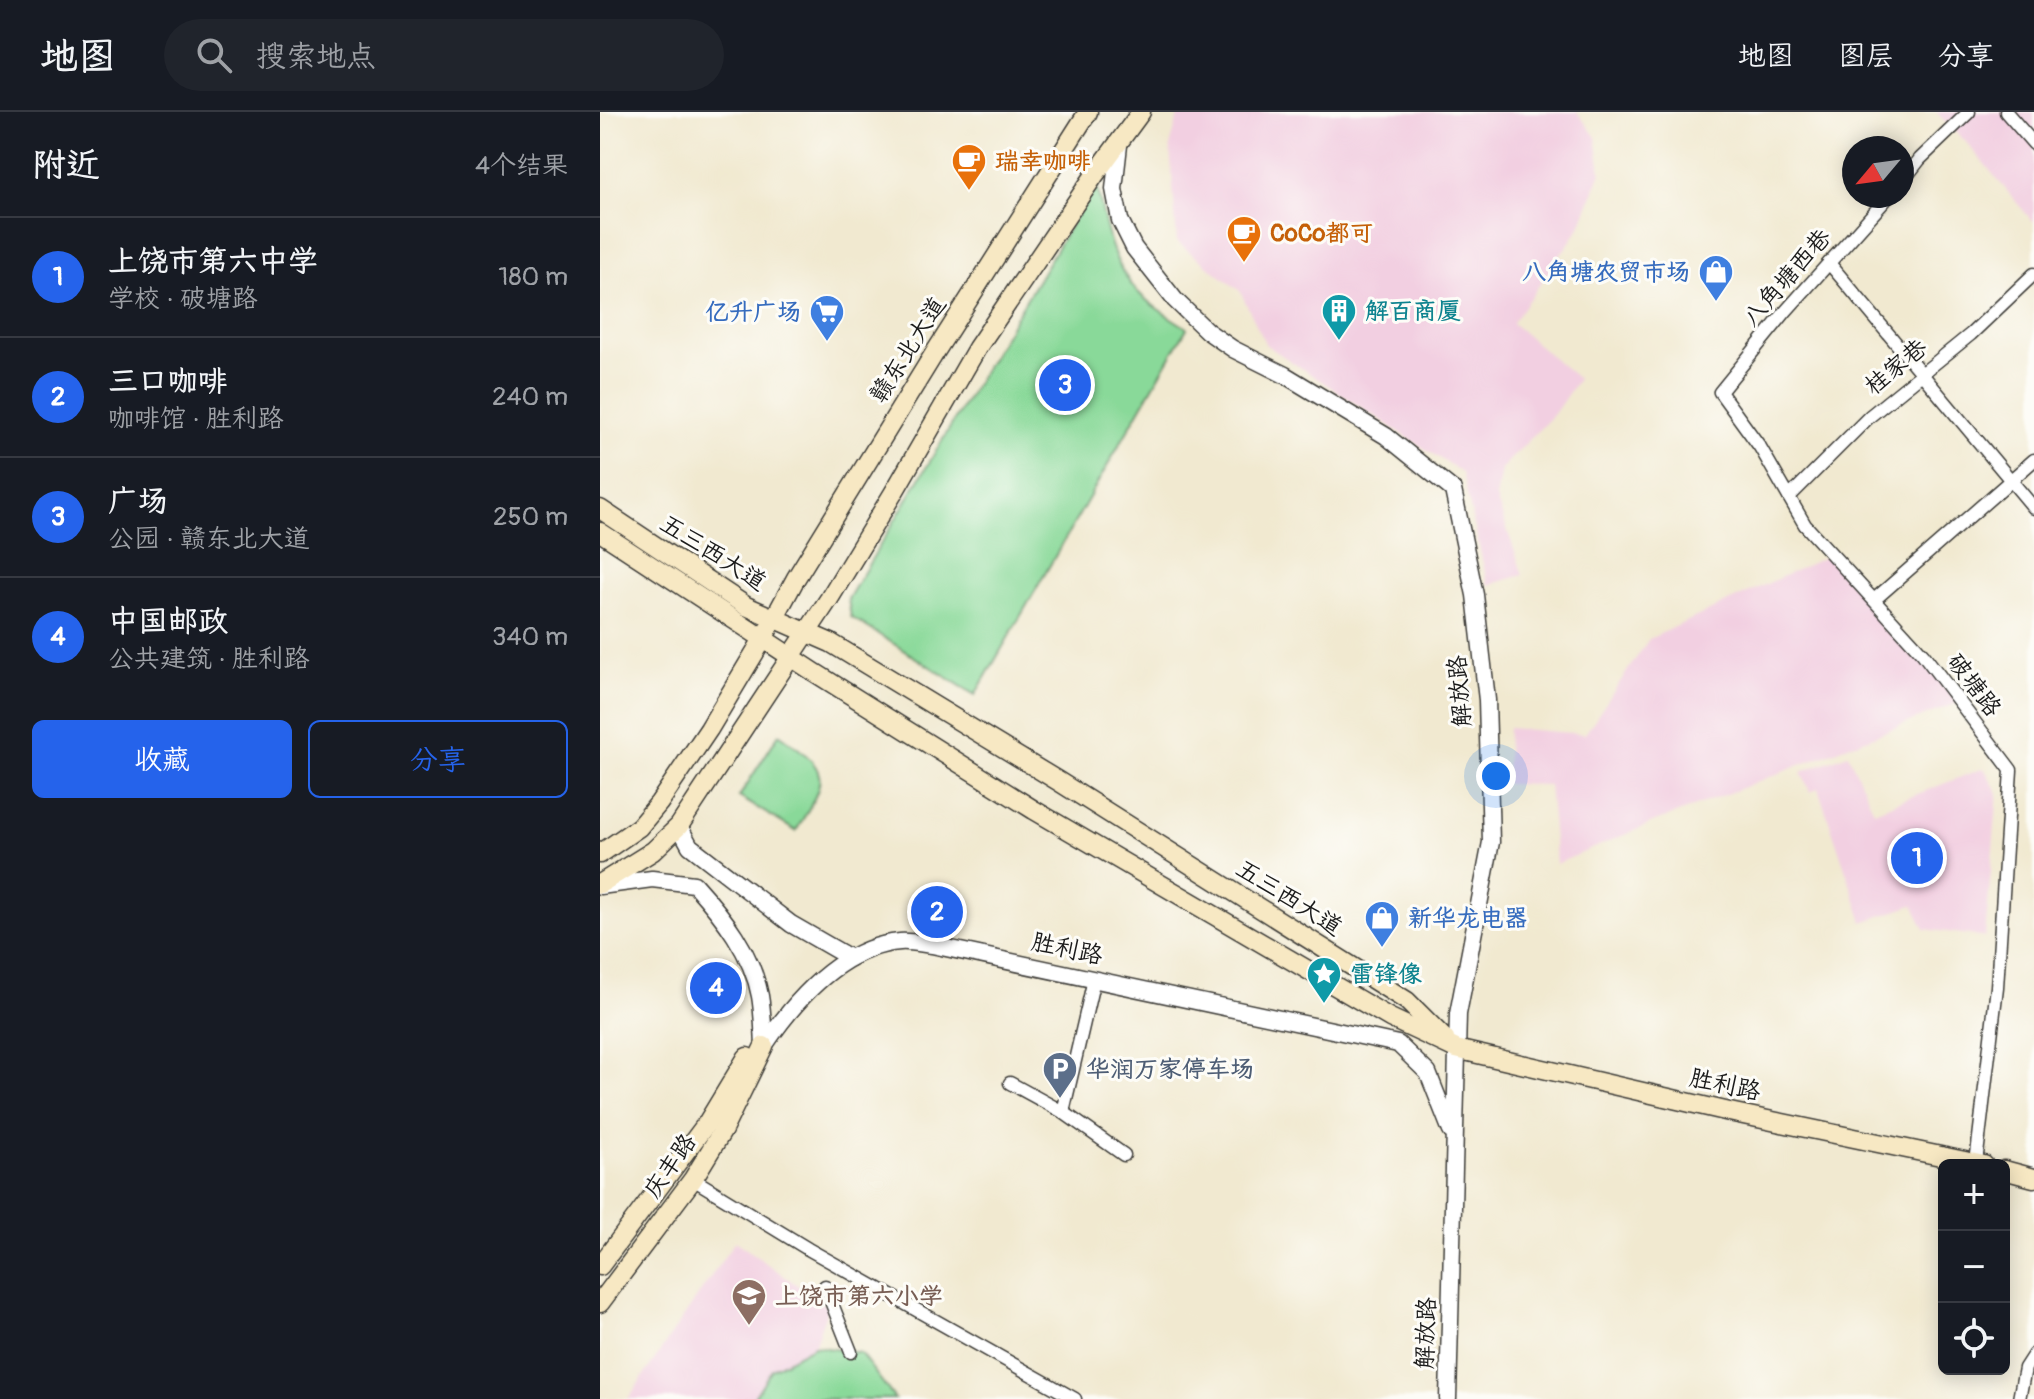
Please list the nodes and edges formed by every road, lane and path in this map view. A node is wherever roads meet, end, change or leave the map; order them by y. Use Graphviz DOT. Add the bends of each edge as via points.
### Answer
graph roads {
  1 [pos="1088,112"];
  2 [pos="1141,112"];
  3 [pos="1969,112"];
  4 [pos="2006,112"];
  5 [pos="2034,144"];
  6 [pos="1119,145"];
  7 [pos="1914,167"];
  8 [pos="1878,208"];
  9 [pos="1829,263"];
  10 [pos="2034,274"];
  11 [pos="1921,374"];
  12 [pos="1720,392"];
  13 [pos="2034,460"];
  14 [pos="2010,480"];
  15 [pos="1789,497"];
  16 [pos="2034,508"];
  17 [pos="600,509"];
  18 [pos="600,532"];
  19 [pos="1874,600"];
  20 [pos="776,618"];
  21 [pos="806,632"];
  22 [pos="763,639"];
  23 [pos="790,657"];
  24 [pos="679,826"];
  25 [pos="600,854"];
  26 [pos="600,885"];
  27 [pos="850,958"];
  28 [pos="1094,979"];
  29 [pos="764,1040"];
  30 [pos="1456,1049"];
  31 [pos="1010,1083"];
  32 [pos="1063,1112"];
  33 [pos="1455,1141"];
  34 [pos="1124,1155"];
  35 [pos="1956,1159"];
  36 [pos="1980,1159"];
  37 [pos="2010,1172"];
  38 [pos="2034,1178"];
  39 [pos="693,1179"];
  40 [pos="600,1266"];
  41 [pos="825,1286"];
  42 [pos="600,1303"];
  43 [pos="851,1352"];
  44 [pos="2034,1354"];
  45 [pos="1075,1399"];
  46 [pos="1448,1399"];
  47 [pos="2019,1399"];
  1 -- 20 [label="main road, 赣东北大道" via="934,354"];
  2 -- 6 [label="main road"];
  3 -- 7 [label="street"];
  4 -- 5 [label="street"];
  6 -- 21 [label="main road" via="981,341"];
  6 -- 30 [label="street, 解放路" via="1114,189 1120,220 1134,248 1175,300 1233,349 1386,436 1453,490 1475,595 1487,700 1491,842"];
  8 -- 9 [label="street, 八角塘西巷"];
  9 -- 11 [label="street"];
  9 -- 12 [label="street, 八角塘西巷"];
  10 -- 11 [label="street, 桂家巷"];
  11 -- 14 [label="street"];
  11 -- 15 [label="street, 桂家巷" via="1870,416"];
  12 -- 15 [label="street, 破塘路"];
  13 -- 14 [label="street"];
  14 -- 16 [label="street"];
  14 -- 19 [label="street"];
  15 -- 19 [label="street, 破塘路" via="1805,525"];
  17 -- 20 [label="main road, 五三西大道" via="746,606"];
  18 -- 22 [label="main road, 五三西大道"];
  19 -- 36 [label="street, 破塘路" via="1923,654 2011,770"];
  20 -- 21 [label="main road, 五三西大道"];
  20 -- 22 [label="main road"];
  21 -- 23 [label="main road"];
  21 -- 30 [label="main road, 五三西大道" via="1058,781 1407,1001"];
  22 -- 23 [label="main road, 五三西大道"];
  22 -- 25 [label="main road" via="659,803 639,827"];
  23 -- 24 [label="main road"];
  23 -- 30 [label="main road, 五三西大道" via="1034,810 1390,1018"];
  24 -- 26 [label="main road" via="653,851"];
  24 -- 27 [label="street" via="690,846 791,924"];
  26 -- 29 [label="street" via="652,879 694,884 745,954 760,994"];
  27 -- 28 [label="street, 胜利路" via="902,941"];
  27 -- 29 [label="street, 胜利路" via="805,994"];
  28 -- 32 [label="street"];
  28 -- 33 [label="street, 胜利路" via="1398,1044 1428,1073"];
  29 -- 39 [label="main road, 庆丰路" via="723,1130"];
  29 -- 40 [label="main road"];
  30 -- 33 [label="street, 解放路"];
  30 -- 35 [label="main road, 胜利路"];
  31 -- 32 [label="street"];
  32 -- 34 [label="street"];
  33 -- 46 [label="street, 解放路"];
  37 -- 38 [label="main road"];
  39 -- 42 [label="main road, 庆丰路"];
  39 -- 45 [label="street"];
  41 -- 43 [label="street"];
  44 -- 47 [label="street" via="2025,1368"];
}
